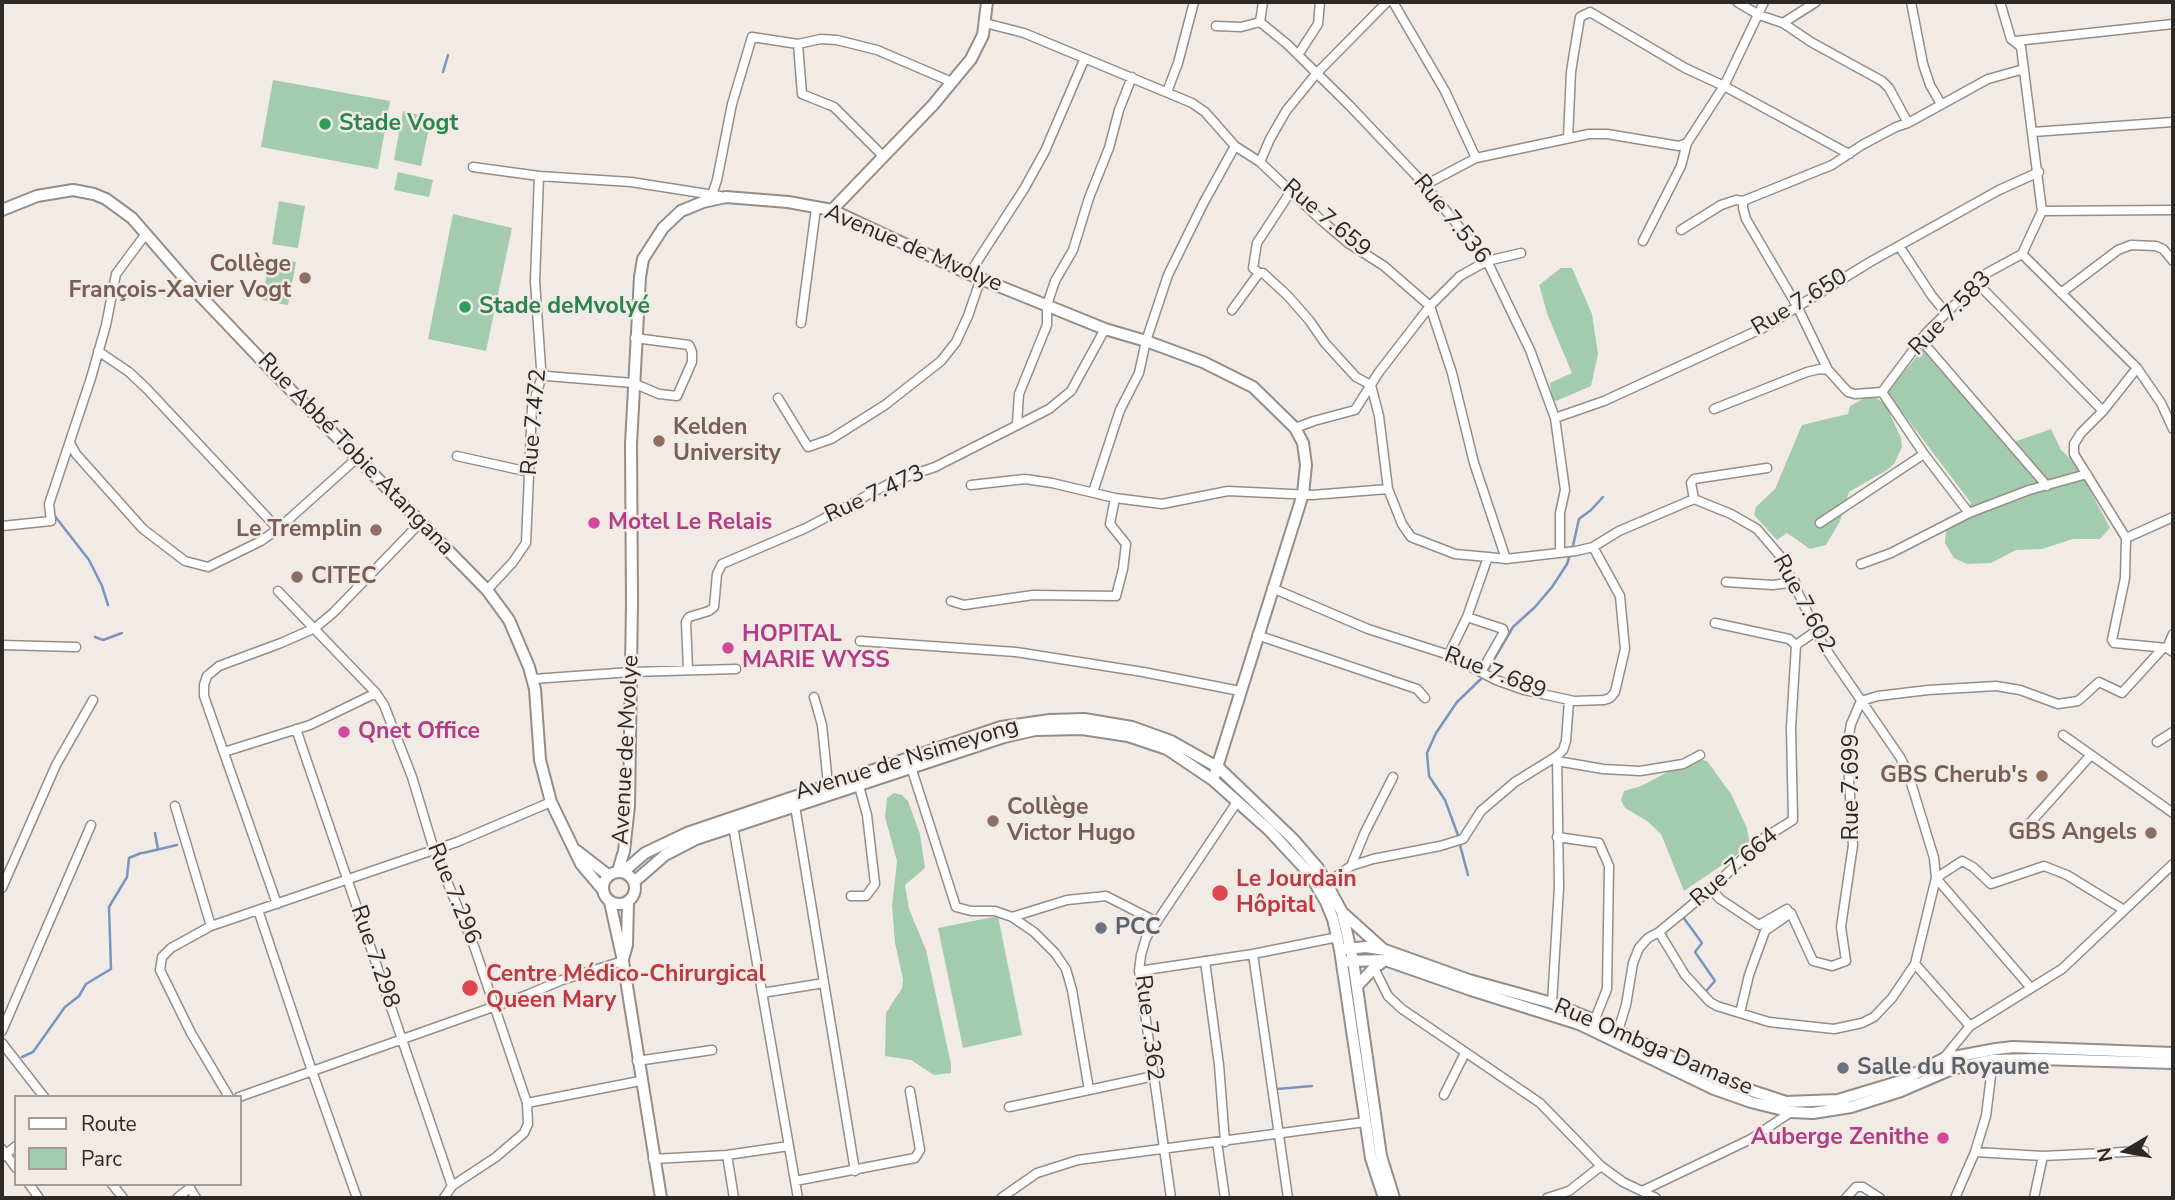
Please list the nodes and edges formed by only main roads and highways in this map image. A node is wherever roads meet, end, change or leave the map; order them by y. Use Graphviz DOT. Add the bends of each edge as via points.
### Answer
graph roads {
  1 [pos="987,2"];
  2 [pos="2,210"];
  3 [pos="832,210"];
  4 [pos="1219,768"];
  5 [pos="1213,779"];
  6 [pos="574,849"];
  7 [pos="616,873"];
  8 [pos="634,882"];
  9 [pos="603,890"];
  10 [pos="610,902"];
  11 [pos="628,902"];
  12 [pos="1342,912"];
  13 [pos="1345,949"];
  14 [pos="1385,955"];
  15 [pos="623,961"];
  16 [pos="1347,961"];
  17 [pos="1357,986"];
  18 [pos="1592,1025"];
  19 [pos="2173,1053"];
  20 [pos="2173,1063"];
  21 [pos="661,1198"];
  22 [pos="1384,1198"];
  23 [pos="1394,1198"];
  1 -- 3 [label="main road" via="979,47 971,60"];
  2 -- 6 [label="main road, Rue Abbé Tobie Atangana" via="49,193 84,191 106,199 132,218 486,590 517,635 533,679 540,760 551,802"];
  3 -- 4 [label="main road, Avenue de Mvolye" via="969,274 1105,329 1203,362 1252,387 1295,428 1306,465 1303,494"];
  3 -- 7 [label="main road, Avenue de Mvolye" via="726,197 703,202 681,211 663,228 643,259 633,383 629,806 624,851"];
  4 -- 5 [label="main road, Avenue de Mvolye"];
  4 -- 7 [label="main road, Avenue de Nsimeyong" via="1171,741 1116,723 1067,719 1000,727 676,837"];
  4 -- 12 [label="main road, Avenue de Nsimeyong" via="1305,852"];
  5 -- 8 [label="main road, Avenue de Nsimeyong" via="1148,741 1112,732 1019,733 689,842 665,855"];
  5 -- 13 [label="main road, Avenue de Nsimeyong" via="1309,873"];
  6 -- 7 [label="main road"];
  6 -- 9 [label="main road, Rue Abbé Tobie Atangana"];
  7 -- 8 [label="main road"];
  7 -- 9 [label="main road" via="603,884"];
  8 -- 11 [label="main road" via="635,892"];
  9 -- 10 [label="main road"];
  10 -- 11 [label="main road"];
  10 -- 15 [label="main road"];
  11 -- 15 [label="main road"];
  12 -- 13 [label="main road, Avenue de Nsimeyong"];
  12 -- 14 [label="main road"];
  13 -- 14 [label="main road, Rue Ombga Damase" via="1366,947"];
  13 -- 16 [label="main road, Avenue de Nsimeyong"];
  14 -- 16 [label="main road, Rue Ombga Damase"];
  14 -- 17 [label="main road"];
  14 -- 18 [label="main road, Rue Ombga Damase" via="1471,990"];
  14 -- 18 [label="main road, Rue Ombga Damase" via="1552,1003"];
  15 -- 21 [label="main road"];
  16 -- 17 [label="main road, Avenue de Nsimeyong"];
  16 -- 22 [label="main road, Avenue de Nsimeyong" via="1371,1158"];
  17 -- 23 [label="main road, Avenue de Nsimeyong" via="1381,1156"];
  18 -- 19 [label="main road, Rue Ombga Damase" via="1618,1031 1719,1080 1786,1101 1838,1100 1901,1081 1943,1059 2013,1047"];
  18 -- 20 [label="main road, Rue Ombga Damase" via="1714,1089 1791,1112 1851,1107 1952,1069 1993,1060"];
}
